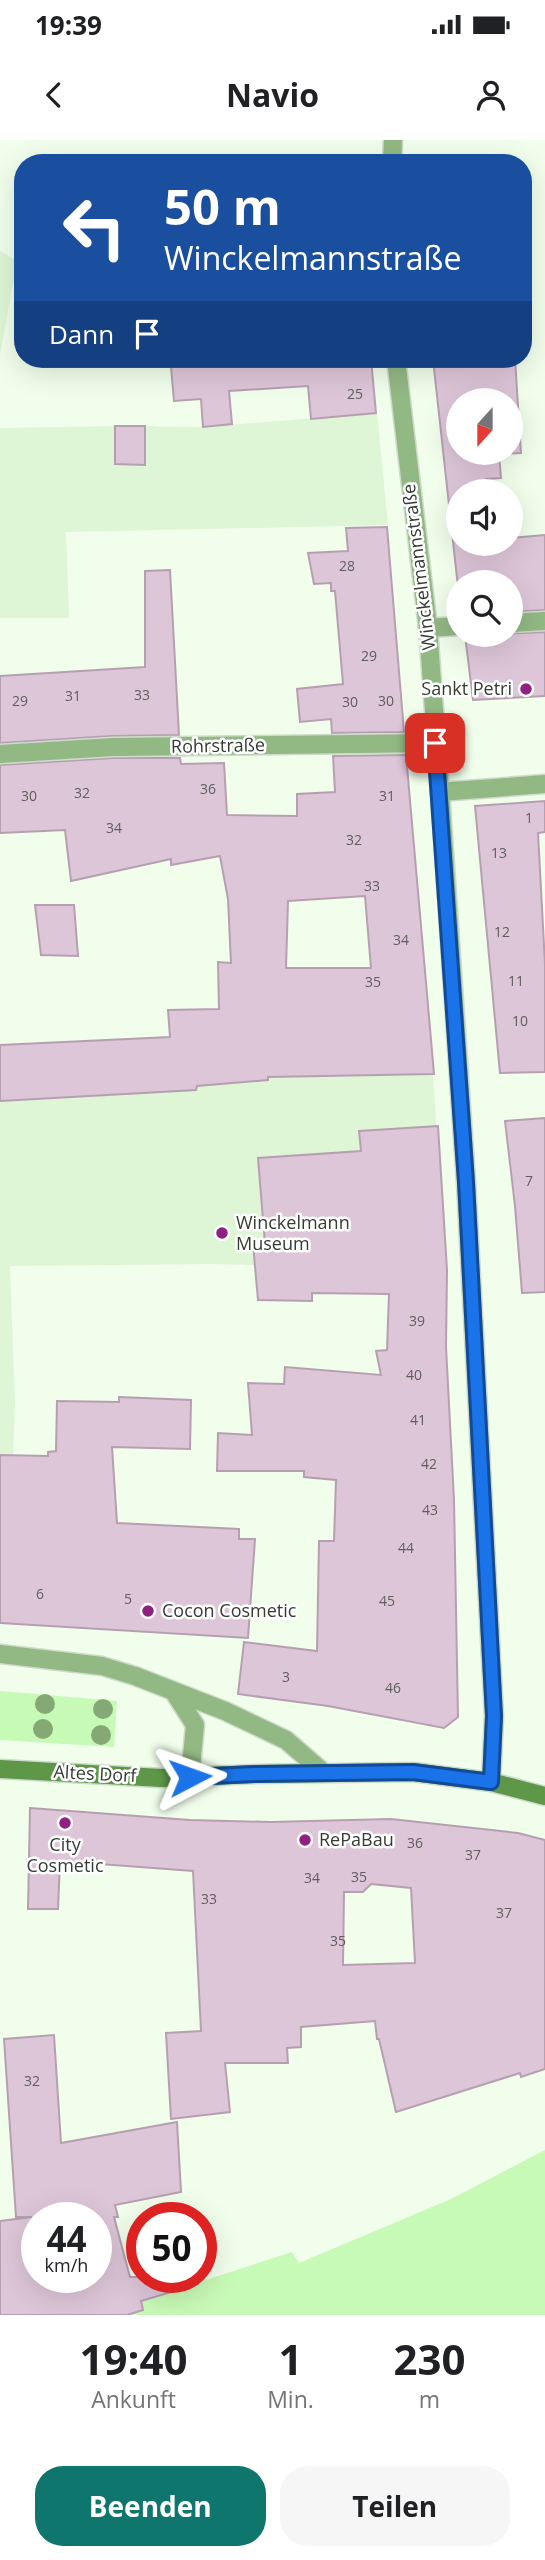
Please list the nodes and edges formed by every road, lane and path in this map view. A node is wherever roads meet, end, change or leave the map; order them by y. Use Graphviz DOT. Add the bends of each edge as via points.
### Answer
graph roads {
  1 [pos="397,368"];
  2 [pos="545,621"];
  3 [pos="523,622"];
  4 [pos="446,627"];
  5 [pos="428,628"];
  6 [pos="435,743"];
  7 [pos="0,754"];
  8 [pos="545,784"];
  9 [pos="440,792"];
  10 [pos="0,1654"];
  11 [pos="174,1692"];
  12 [pos="0,1769"];
  13 [pos="324,1773"];
  14 [pos="190,1777"];
  15 [pos="491,1782"];
  16 [pos="545,1796"];
  1 -- 5 [label="street, Winckelmannstraße"];
  2 -- 3 [label="street"];
  4 -- 5 [label="street"];
  5 -- 6 [label="street, Winckelmannstraße"];
  6 -- 7 [label="street, Rohrstraße" via="113,747"];
  6 -- 9 [label="street, Winckelmannstraße"];
  8 -- 9 [label="street"];
  9 -- 15 [label="street, Winckelmannstraße" via="494,1716"];
  10 -- 11 [label="street" via="102,1666"];
  11 -- 13 [label="street" via="286,1740"];
  11 -- 14 [label="street" via="195,1725"];
  12 -- 14 [label="main road, Altes Dorf"];
  13 -- 14 [label="main road, Altes Dorf"];
  13 -- 15 [label="main road, Altes Dorf" via="413,1772"];
  15 -- 16 [label="main road, Altes Dorf"];
}
